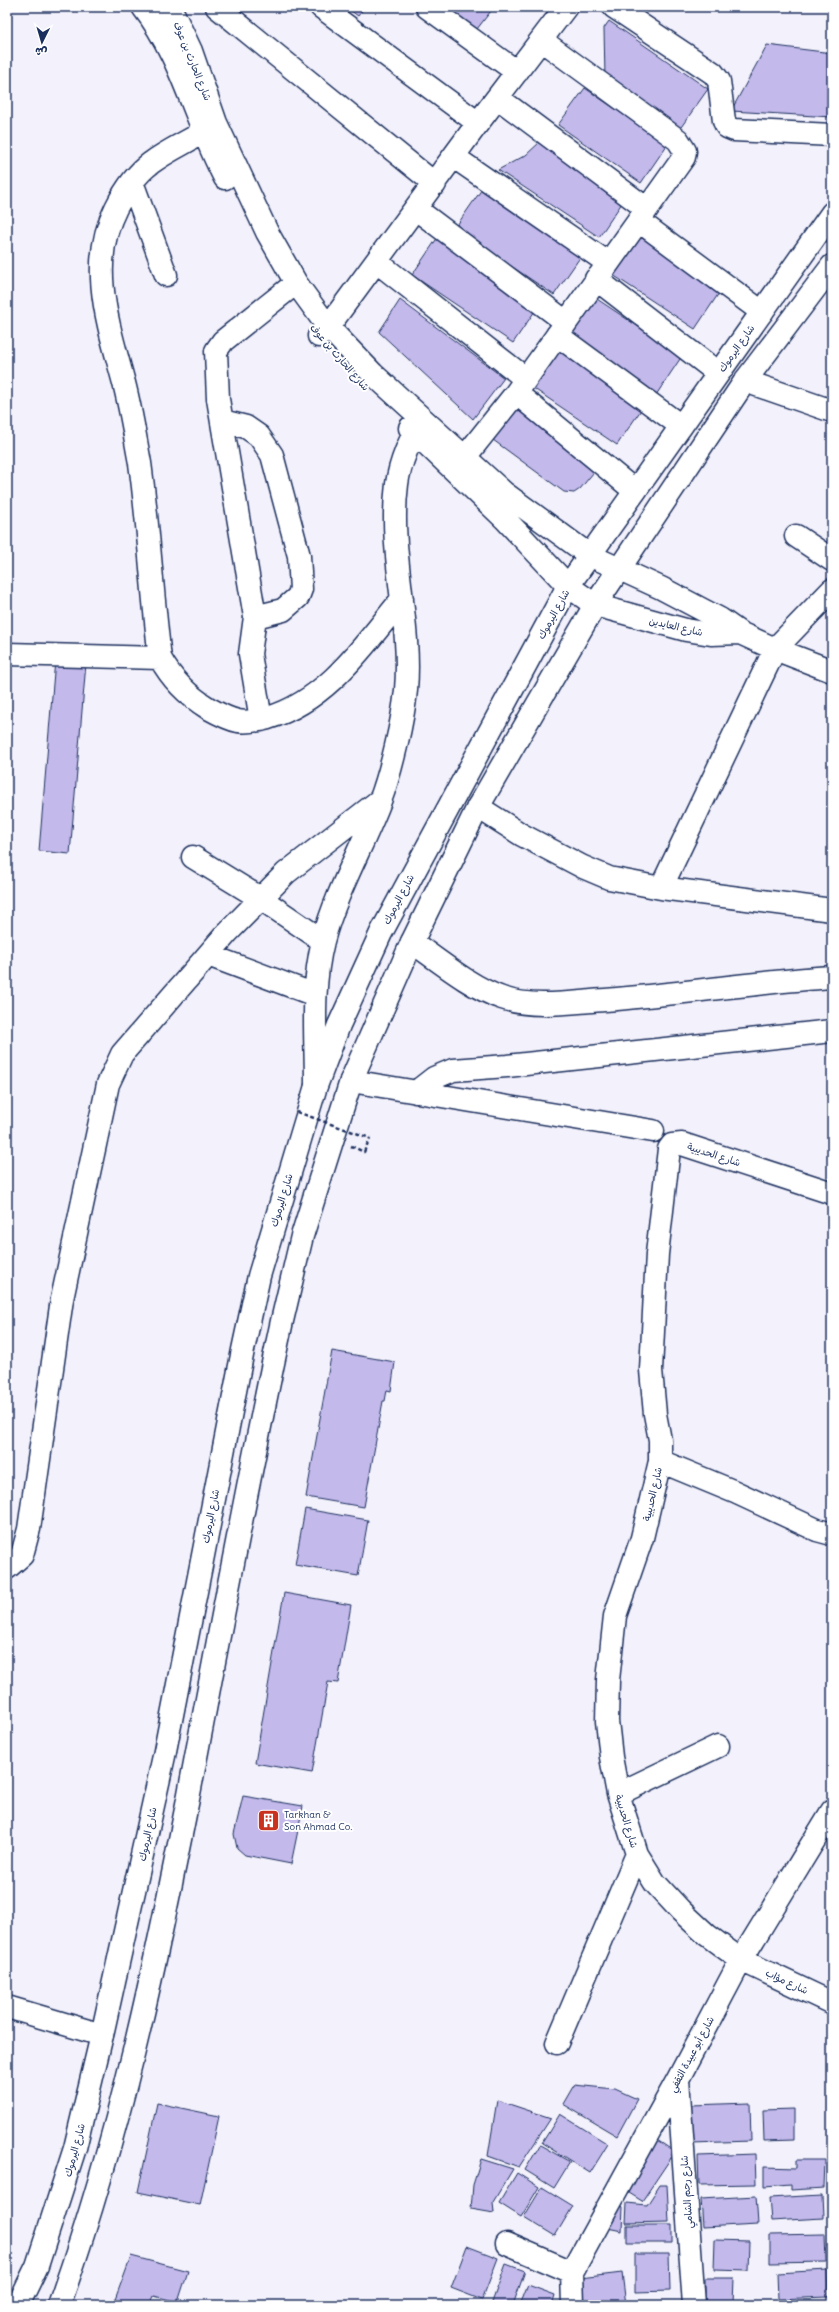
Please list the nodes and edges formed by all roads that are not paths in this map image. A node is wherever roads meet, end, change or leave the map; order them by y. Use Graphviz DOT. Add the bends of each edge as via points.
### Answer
graph roads {
  1 [pos="143,7"];
  2 [pos="217,7"];
  3 [pos="321,7"];
  4 [pos="427,7"];
  5 [pos="614,7"];
  6 [pos="562,8"];
  7 [pos="170,14"];
  8 [pos="541,40"];
  9 [pos="517,72"];
  10 [pos="498,98"];
  11 [pos="478,123"];
  12 [pos="210,128"];
  13 [pos="832,135"];
  14 [pos="454,157"];
  15 [pos="132,182"];
  16 [pos="435,184"];
  17 [pos="416,209"];
  18 [pos="832,213"];
  19 [pos="643,215"];
  20 [pos="377,262"];
  21 [pos="832,266"];
  22 [pos="602,271"];
  23 [pos="166,275"];
  24 [pos="292,287"];
  25 [pos="762,312"];
  26 [pos="561,329"];
  27 [pos="323,332"];
  28 [pos="718,374"];
  29 [pos="745,381"];
  30 [pos="521,386"];
  31 [pos="832,411"];
  32 [pos="222,421"];
  33 [pos="418,425"];
  34 [pos="681,426"];
  35 [pos="465,457"];
  36 [pos="635,491"];
  37 [pos="796,536"];
  38 [pos="589,555"];
  39 [pos="832,560"];
  40 [pos="628,572"];
  41 [pos="568,586"];
  42 [pos="832,590"];
  43 [pos="402,599"];
  44 [pos="604,608"];
  45 [pos="255,617"];
  46 [pos="740,633"];
  47 [pos="775,650"];
  48 [pos="7,654"];
  49 [pos="160,658"];
  50 [pos="832,671"];
  51 [pos="261,720"];
  52 [pos="380,800"];
  53 [pos="478,807"];
  54 [pos="193,856"];
  55 [pos="661,888"];
  56 [pos="260,898"];
  57 [pos="832,910"];
  58 [pos="323,941"];
  59 [pos="412,942"];
  60 [pos="208,955"];
  61 [pos="832,977"];
  62 [pos="315,994"];
  63 [pos="339,1025"];
  64 [pos="832,1031"];
  65 [pos="369,1041"];
  66 [pos="351,1081"];
  67 [pos="316,1086"];
  68 [pos="416,1092"];
  69 [pos="653,1130"];
  70 [pos="832,1193"];
  71 [pos="660,1461"];
  72 [pos="832,1534"];
  73 [pos="7,1568"];
  74 [pos="718,1746"];
  75 [pos="618,1794"];
  76 [pos="832,1810"];
  77 [pos="637,1854"];
  78 [pos="741,1960"];
  79 [pos="113,1987"];
  80 [pos="147,1995"];
  81 [pos="832,2002"];
  82 [pos="7,2007"];
  83 [pos="102,2035"];
  84 [pos="557,2043"];
  85 [pos="678,2079"];
  86 [pos="507,2244"];
  87 [pos="572,2272"];
  88 [pos="18,2305"];
  89 [pos="59,2305"];
  90 [pos="573,2305"];
  91 [pos="694,2305"];
  1 -- 7 [label="main road, شارع الحارث بن عوف"];
  2 -- 16 [label="main road"];
  3 -- 11 [label="main road"];
  4 -- 9 [label="main road"];
  5 -- 13 [label="main road" via="713,73 719,81 724,122 727,127 734,130"];
  6 -- 8 [label="main road"];
  7 -- 12 [label="main road, شارع الحارث بن عوف" via="191,51"];
  8 -- 9 [label="main road"];
  8 -- 19 [label="main road" via="684,146 684,157"];
  9 -- 10 [label="main road"];
  10 -- 11 [label="main road"];
  10 -- 19 [label="main road"];
  11 -- 14 [label="main road"];
  12 -- 15 [label="main road" via="150,164"];
  12 -- 24 [label="main road, شارع الحارث بن عوف" via="259,243"];
  14 -- 16 [label="main road"];
  14 -- 22 [label="main road"];
  15 -- 23 [label="main road"];
  15 -- 49 [label="main road" via="116,207 104,236 102,263 106,317 124,383 140,465"];
  16 -- 17 [label="main road"];
  17 -- 20 [label="main road"];
  17 -- 26 [label="main road"];
  18 -- 25 [label="main road, شارع اليرموك"];
  19 -- 22 [label="main road"];
  19 -- 25 [label="main road"];
  20 -- 27 [label="main road"];
  20 -- 30 [label="main road"];
  21 -- 29 [label="main road"];
  22 -- 26 [label="main road"];
  22 -- 28 [label="main road"];
  24 -- 27 [label="main road, شارع الحارث بن عوف"];
  24 -- 32 [label="main road" via="223,341 216,351 218,399"];
  25 -- 28 [label="main road, شارع اليرموك"];
  26 -- 30 [label="main road"];
  26 -- 34 [label="main road"];
  27 -- 33 [label="main road, شارع الحارث بن عوف" via="373,374"];
  28 -- 34 [label="main road, شارع اليرموك"];
  29 -- 31 [label="main road"];
  29 -- 40 [label="main road"];
  30 -- 35 [label="main road"];
  30 -- 36 [label="main road"];
  32 -- 45 [label="main road"];
  32 -- 45 [label="main road" via="246,427 258,436 272,455 299,556 301,589 298,597 283,610"];
  33 -- 35 [label="main road, شارع الحارث بن عوف"];
  33 -- 41 [label="main road, شارع الحارث بن عوف"];
  33 -- 43 [label="main road" via="402,463 397,484"];
  34 -- 36 [label="main road, شارع اليرموك"];
  35 -- 38 [label="main road, شارع الحارث بن عوف" via="503,492"];
  36 -- 38 [label="main road, شارع اليرموك"];
  37 -- 39 [label="main road"];
  38 -- 40 [label="main road, شارع الحارث بن عوف"];
  38 -- 41 [label="main road, شارع اليرموك"];
  40 -- 44 [label="main road"];
  40 -- 46 [label="main road, شارع العايدين" via="720,619"];
  41 -- 44 [label="main road, شارع الحارث بن عوف"];
  41 -- 63 [label="main road, شارع اليرموك" via="380,933"];
  42 -- 47 [label="main road"];
  43 -- 51 [label="main road" via="334,678 307,700 286,712"];
  43 -- 52 [label="main road" via="407,666 406,689 402,715"];
  44 -- 46 [label="main road, شارع العايدين" via="686,630 711,634"];
  44 -- 53 [label="main road"];
  45 -- 51 [label="main road" via="250,654"];
  46 -- 47 [label="main road, شارع العايدين"];
  47 -- 50 [label="main road, شارع العايدين"];
  47 -- 55 [label="main road"];
  48 -- 49 [label="main road"];
  49 -- 51 [label="main road" via="170,675 190,697 215,712 239,721"];
  52 -- 56 [label="main road" via="308,854"];
  52 -- 58 [label="main road" via="336,899"];
  53 -- 55 [label="main road" via="522,835 583,867 616,879"];
  53 -- 59 [label="main road"];
  54 -- 56 [label="main road"];
  55 -- 57 [label="main road"];
  56 -- 58 [label="main road"];
  56 -- 60 [label="main road"];
  58 -- 62 [label="main road"];
  59 -- 61 [label="main road" via="476,985 516,1002 572,1002"];
  59 -- 65 [label="main road"];
  60 -- 62 [label="main road"];
  60 -- 73 [label="main road" via="122,1054 108,1084 62,1299 29,1529 22,1555"];
  62 -- 67 [label="main road"];
  63 -- 65 [label="main road"];
  63 -- 67 [label="main road, شارع اليرموك"];
  64 -- 68 [label="main road" via="453,1070 434,1078"];
  65 -- 66 [label="main road"];
  66 -- 68 [label="main road"];
  66 -- 80 [label="main road" via="302,1236 282,1321"];
  67 -- 79 [label="main road, شارع اليرموك" via="276,1217 243,1350 164,1756"];
  68 -- 69 [label="main road"];
  70 -- 71 [label="main road, شارع الحديبية" via="682,1144 672,1145 669,1149 657,1254 651,1370 654,1414 660,1440"];
  71 -- 72 [label="main road" via="817,1530"];
  71 -- 75 [label="main road, شارع الحديبية" via="642,1538 615,1616 610,1651 607,1721"];
  74 -- 75 [label="main road"];
  75 -- 77 [label="main road, شارع الحديبية"];
  76 -- 78 [label="main road, شارع أبو عبيدة الثقفي"];
  77 -- 78 [label="main road, شارع الحديبية" via="655,1883 681,1911 706,1934"];
  77 -- 84 [label="main road"];
  78 -- 81 [label="main road, شارع مؤاب"];
  78 -- 85 [label="main road, شارع أبو عبيدة الثقفي"];
  79 -- 80 [label="main road"];
  79 -- 83 [label="main road, شارع اليرموك"];
  80 -- 89 [label="main road" via="115,2130 83,2240"];
  82 -- 83 [label="main road"];
  83 -- 88 [label="main road, شارع اليرموك" via="61,2196 37,2266"];
  85 -- 87 [label="main road, شارع أبو عبيدة الثقفي"];
  85 -- 91 [label="main road, شارع رجم الشامي"];
  86 -- 87 [label="main road"];
  87 -- 90 [label="main road"];
}
